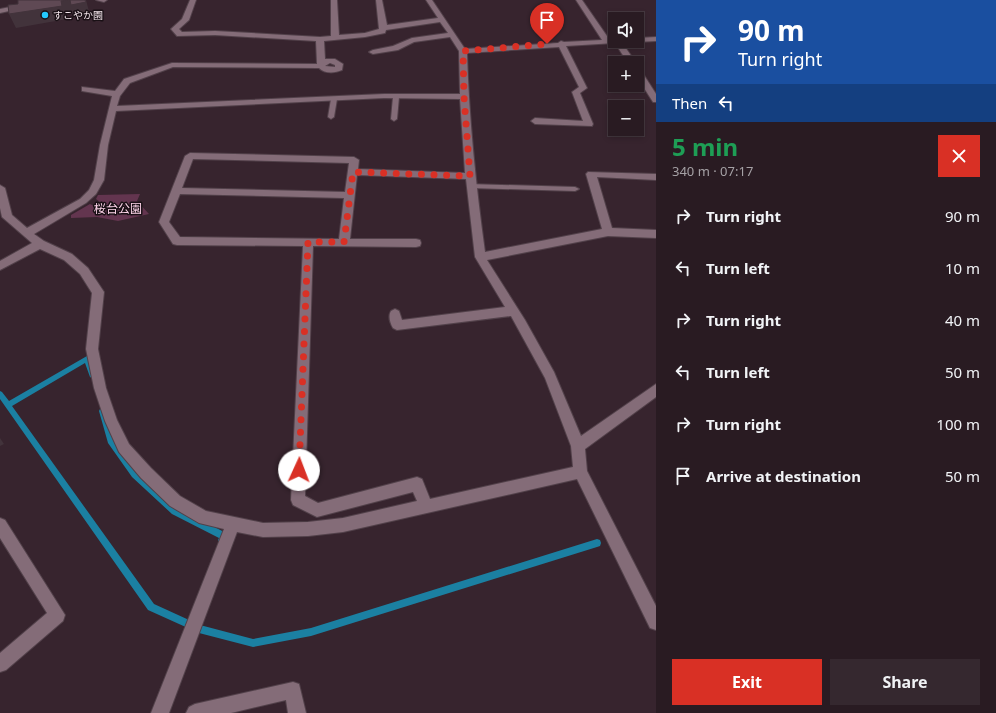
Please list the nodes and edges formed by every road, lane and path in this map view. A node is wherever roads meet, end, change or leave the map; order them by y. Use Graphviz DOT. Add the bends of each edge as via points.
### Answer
graph roads {
  1 [pos="99,0"];
  2 [pos="104,0"];
  3 [pos="194,0"];
  4 [pos="379,0"];
  5 [pos="429,0"];
  6 [pos="579,0"];
  7 [pos="332,2"];
  8 [pos="31,5"];
  9 [pos="0,11"];
  10 [pos="442,20"];
  11 [pos="384,28"];
  12 [pos="452,35"];
  13 [pos="335,38"];
  14 [pos="320,39"];
  15 [pos="644,40"];
  16 [pos="656,40"];
  17 [pos="607,41"];
  18 [pos="561,43"];
  19 [pos="463,51"];
  20 [pos="373,52"];
  21 [pos="644,82"];
  22 [pos="85,89"];
  23 [pos="118,94"];
  24 [pos="396,97"];
  25 [pos="464,97"];
  26 [pos="334,99"];
  27 [pos="656,100"];
  28 [pos="112,109"];
  29 [pos="331,117"];
  30 [pos="394,119"];
  31 [pos="535,121"];
  32 [pos="353,172"];
  33 [pos="656,177"];
  34 [pos="471,181"];
  35 [pos="0,188"];
  36 [pos="575,189"];
  37 [pos="176,191"];
  38 [pos="349,195"];
  39 [pos="608,232"];
  40 [pos="27,233"];
  41 [pos="656,234"];
  42 [pos="308,242"];
  43 [pos="344,242"];
  44 [pos="416,243"];
  45 [pos="40,244"];
  46 [pos="480,257"];
  47 [pos="0,266"];
  48 [pos="513,311"];
  49 [pos="396,324"];
  50 [pos="656,390"];
  51 [pos="578,446"];
  52 [pos="580,472"];
  53 [pos="426,506"];
  54 [pos="233,524"];
  55 [pos="0,525"];
  56 [pos="656,622"];
  57 [pos="0,664"];
  58 [pos="160,713"];
  59 [pos="195,713"];
  60 [pos="296,713"];
  1 -- 2 [label="street"];
  3 -- 14 [label="street" via="185,20 175,28 180,34 214,32"];
  4 -- 11 [label="street"];
  5 -- 10 [label="street"];
  6 -- 17 [label="street"];
  7 -- 13 [label="street"];
  8 -- 9 [label="street"];
  10 -- 11 [label="street"];
  10 -- 12 [label="street"];
  11 -- 13 [label="street" via="382,32"];
  12 -- 19 [label="street"];
  12 -- 20 [label="street" via="412,40 396,52"];
  13 -- 14 [label="street"];
  14 -- 23 [label="street" via="321,66 172,66 128,81"];
  15 -- 16 [label="street"];
  17 -- 18 [label="street"];
  18 -- 19 [label="street"];
  18 -- 31 [label="street" via="582,88 576,92 589,124"];
  19 -- 25 [label="street"];
  21 -- 27 [label="street"];
  22 -- 23 [label="street"];
  23 -- 28 [label="street"];
  24 -- 25 [label="street"];
  24 -- 26 [label="street"];
  24 -- 30 [label="lane"];
  25 -- 34 [label="street"];
  26 -- 28 [label="street"];
  26 -- 29 [label="lane"];
  28 -- 40 [label="street" via="99,180 93,192 83,201"];
  32 -- 34 [label="street"];
  32 -- 37 [label="street" via="354,160 190,156"];
  32 -- 38 [label="street"];
  33 -- 39 [label="street" via="591,174"];
  34 -- 36 [label="lane"];
  34 -- 46 [label="street"];
  35 -- 40 [label="street" via="7,217"];
  37 -- 38 [label="street"];
  37 -- 42 [label="street" via="164,222 177,241"];
  38 -- 43 [label="street"];
  39 -- 41 [label="street"];
  39 -- 46 [label="street"];
  40 -- 45 [label="street"];
  42 -- 43 [label="street"];
  42 -- 53 [label="street" via="298,500 317,510 417,484"];
  43 -- 44 [label="street"];
  45 -- 47 [label="street"];
  45 -- 54 [label="street" via="68,257 84,271 98,292 92,349 100,388 111,421 124,448 175,501 204,518"];
  46 -- 48 [label="street"];
  48 -- 49 [label="street"];
  48 -- 51 [label="street" via="550,376"];
  50 -- 51 [label="street"];
  51 -- 52 [label="street"];
  52 -- 53 [label="street"];
  52 -- 56 [label="street"];
  53 -- 54 [label="street" via="343,525 308,529 263,530"];
  54 -- 58 [label="street"];
  55 -- 57 [label="street" via="57,615"];
  59 -- 60 [label="street" via="293,690"];
}
